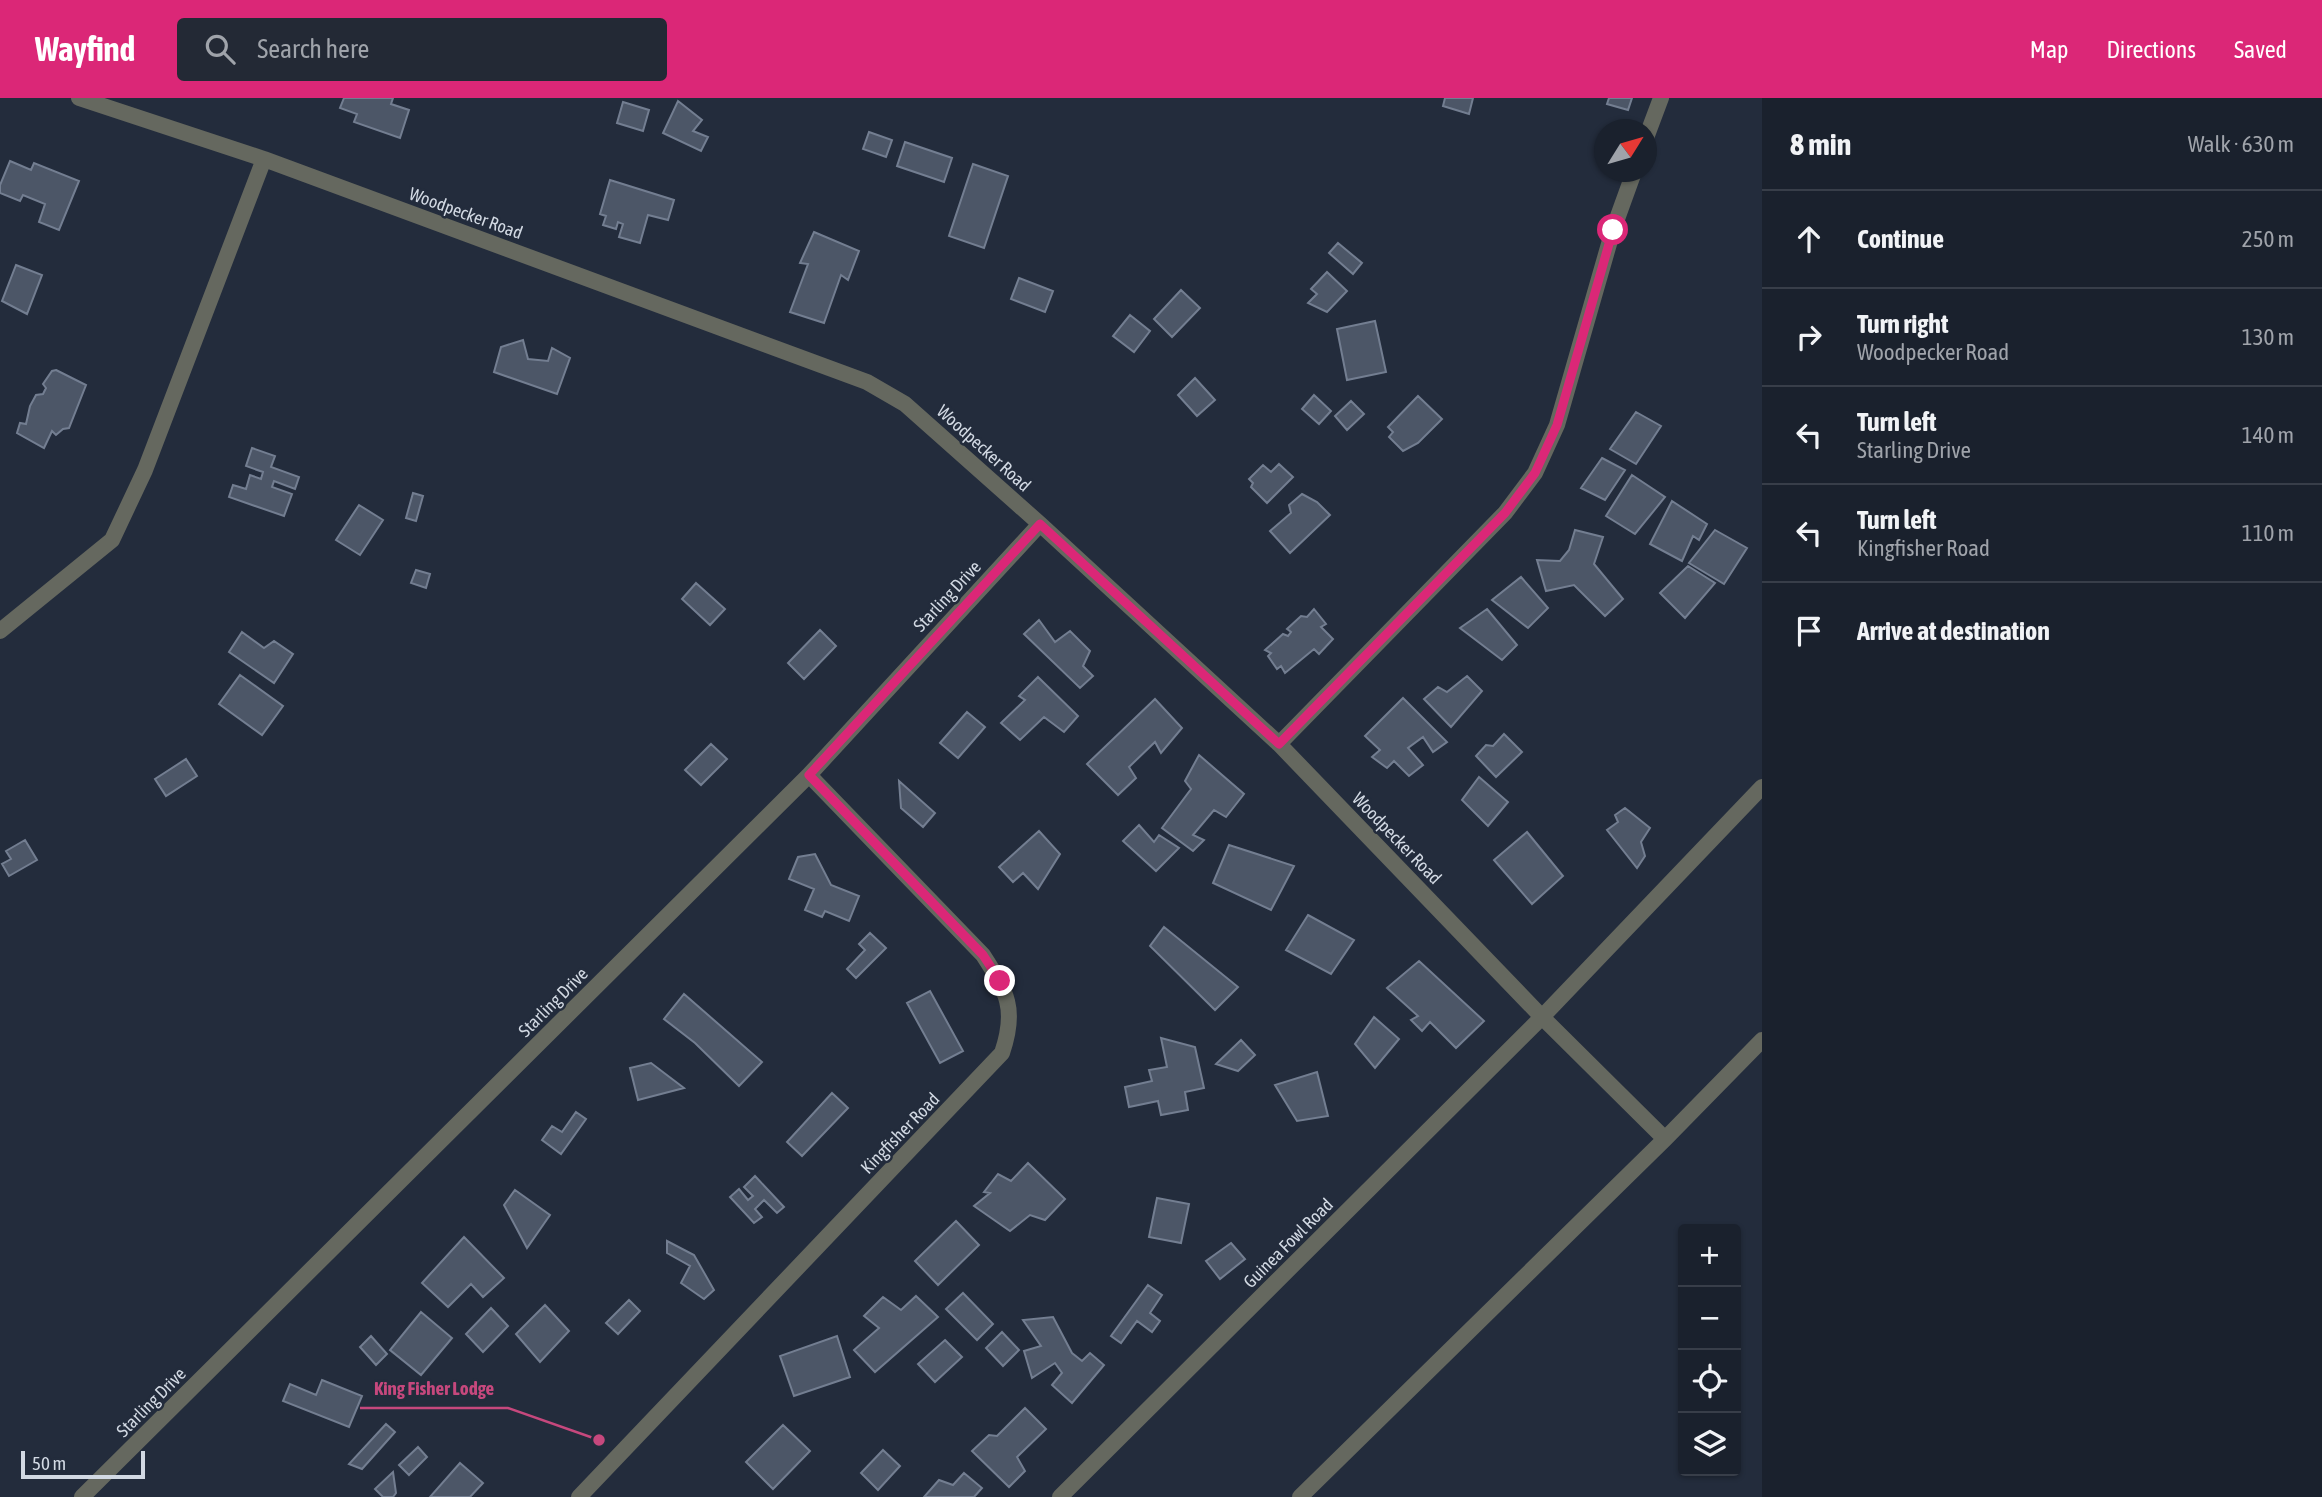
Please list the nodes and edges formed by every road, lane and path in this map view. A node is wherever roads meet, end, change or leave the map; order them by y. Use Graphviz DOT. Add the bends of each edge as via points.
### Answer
graph roads {
  1 [pos="79,98"];
  2 [pos="1661,98"];
  3 [pos="1654,119"];
  4 [pos="264,159"];
  5 [pos="1630,182"];
  6 [pos="1040,524"];
  7 [pos="0,631"];
  8 [pos="1279,744"];
  9 [pos="809,775"];
  10 [pos="1762,787"];
  11 [pos="1542,1017"];
  12 [pos="1762,1040"];
  13 [pos="1665,1139"];
  14 [pos="82,1497"];
  15 [pos="579,1497"];
  16 [pos="1060,1497"];
  17 [pos="1300,1497"];
  1 -- 4 [label="street, Woodpecker Road"];
  2 -- 3 [label="street"];
  4 -- 6 [label="street, Woodpecker Road" via="867,382 905,404"];
  4 -- 7 [label="street" via="145,470 112,540"];
  5 -- 8 [label="street" via="1557,425 1535,473 1505,513"];
  6 -- 8 [label="street, Woodpecker Road"];
  6 -- 9 [label="street, Starling Drive"];
  8 -- 11 [label="street, Woodpecker Road"];
  9 -- 14 [label="street, Starling Drive"];
  9 -- 15 [label="street, Kingfisher Road" via="983,955 1000,981 1009,1006 1010,1030 1002,1053"];
  10 -- 11 [label="street, Guinea Fowl Road"];
  11 -- 13 [label="street, Woodpecker Road"];
  11 -- 16 [label="street, Guinea Fowl Road"];
  12 -- 13 [label="street"];
  13 -- 17 [label="street"];
}
